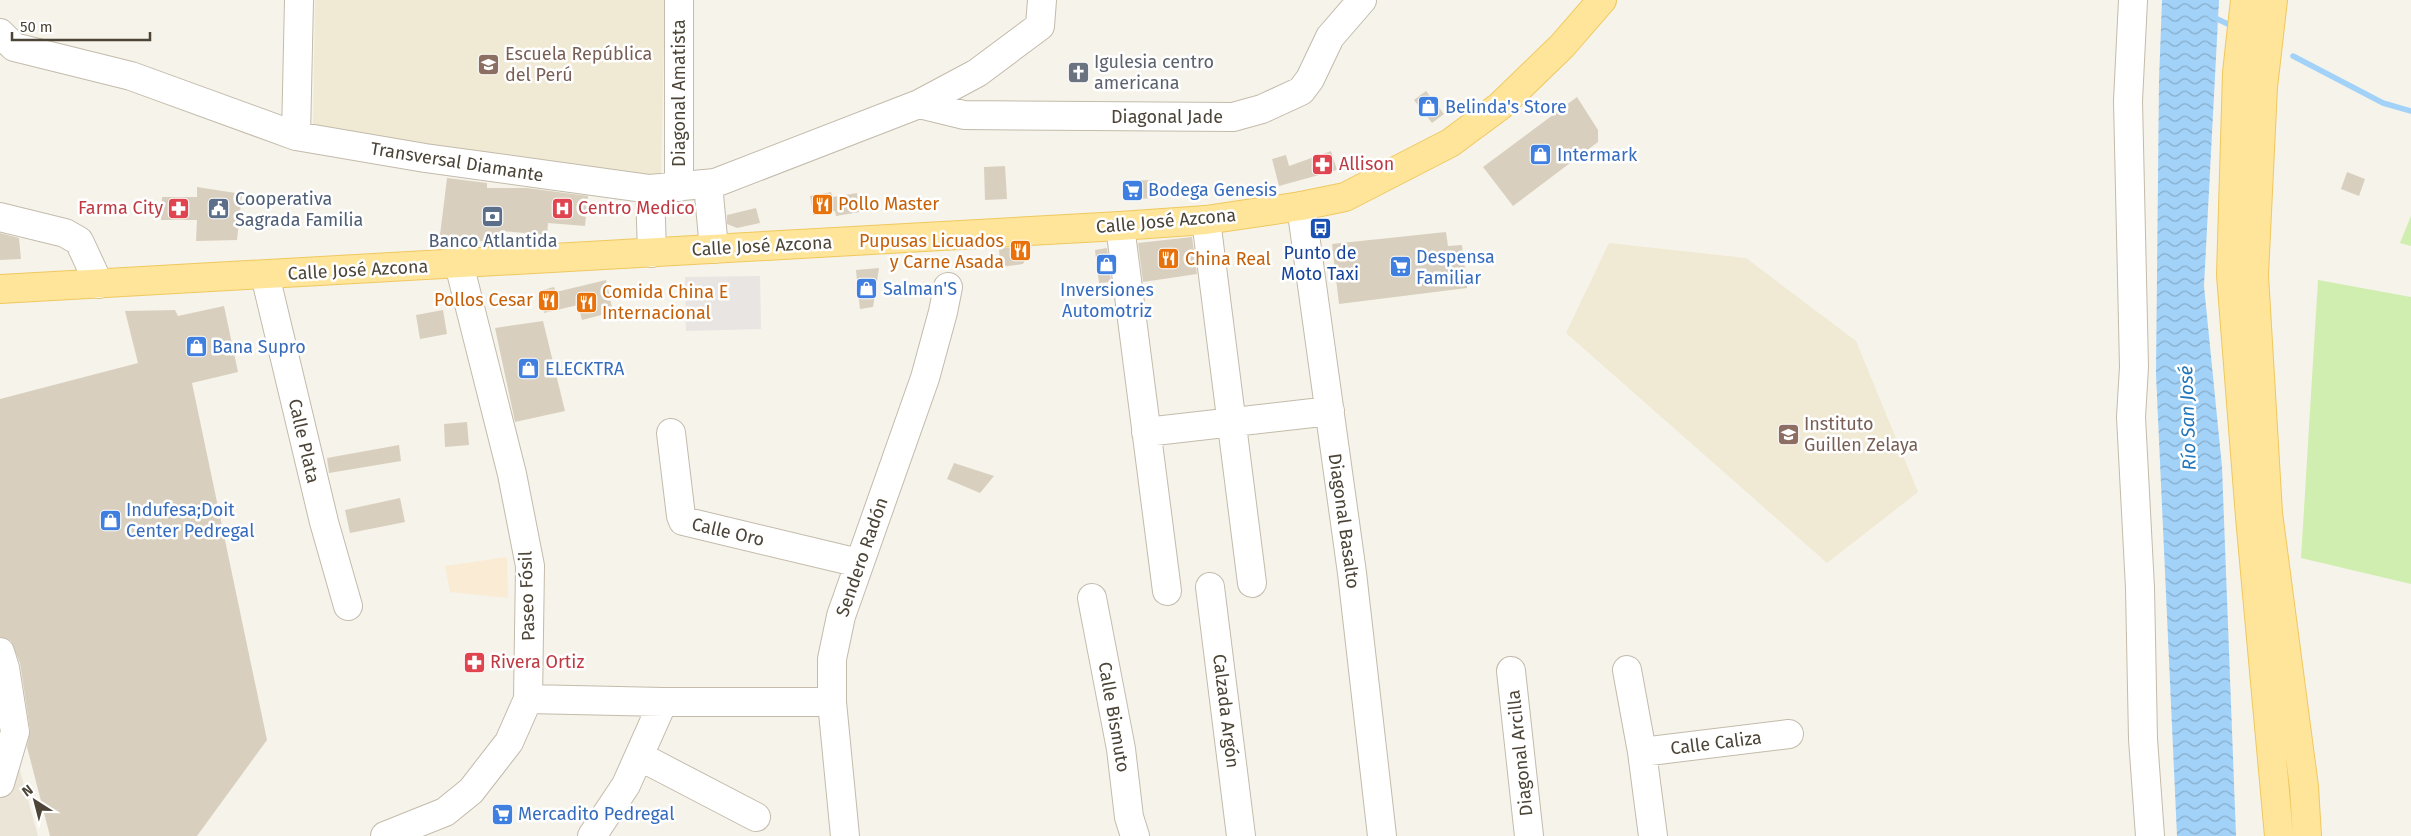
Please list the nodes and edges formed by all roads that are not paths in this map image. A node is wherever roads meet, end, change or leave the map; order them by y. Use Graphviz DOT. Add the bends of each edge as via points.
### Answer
graph roads {
  1 [pos="299,0"];
  2 [pos="679,0"];
  3 [pos="1362,0"];
  4 [pos="1602,0"];
  5 [pos="2133,0"];
  6 [pos="2245,0"];
  7 [pos="2273,0"];
  8 [pos="1041,13"];
  9 [pos="0,32"];
  10 [pos="919,104"];
  11 [pos="296,136"];
  12 [pos="708,184"];
  13 [pos="679,187"];
  14 [pos="650,190"];
  15 [pos="1301,206"];
  16 [pos="0,218"];
  17 [pos="1206,220"];
  18 [pos="1120,226"];
  19 [pos="714,249"];
  20 [pos="652,253"];
  21 [pos="459,264"];
  22 [pos="265,275"];
  23 [pos="99,284"];
  24 [pos="948,287"];
  25 [pos="0,289"];
  26 [pos="1330,411"];
  27 [pos="1232,422"];
  28 [pos="1146,432"];
  29 [pos="671,433"];
  30 [pos="859,563"];
  31 [pos="1252,583"];
  32 [pos="1210,587"];
  33 [pos="1166,591"];
  34 [pos="1092,598"];
  35 [pos="348,606"];
  36 [pos="0,652"];
  37 [pos="1627,670"];
  38 [pos="1511,671"];
  39 [pos="528,699"];
  40 [pos="663,702"];
  41 [pos="832,702"];
  42 [pos="1789,734"];
  43 [pos="1642,752"];
  44 [pos="639,756"];
  45 [pos="0,783"];
  46 [pos="445,812"];
  47 [pos="756,817"];
  48 [pos="386,836"];
  49 [pos="429,836"];
  50 [pos="592,836"];
  51 [pos="845,836"];
  52 [pos="1135,836"];
  53 [pos="1241,836"];
  54 [pos="1382,836"];
  55 [pos="1529,836"];
  56 [pos="1653,836"];
  57 [pos="2150,836"];
  58 [pos="2279,836"];
  59 [pos="2308,836"];
  1 -- 11 [label="street"];
  2 -- 13 [label="street, Diagonal Amatista"];
  3 -- 10 [label="street, Diagonal Jade" via="1330,37 1301,91 1262,109 1233,117 964,115"];
  4 -- 15 [label="main road, Calle José Azcona" via="1562,46 1500,106 1450,143 1345,197"];
  5 -- 57 [label="street" via="2128,101 2134,367 2131,417 2140,588 2143,739"];
  6 -- 58 [label="main road" via="2237,73 2231,275"];
  7 -- 59 [label="main road" via="2263,87 2254,275 2268,513"];
  8 -- 10 [label="street, Transversal Diamante" via="977,73"];
  9 -- 11 [label="street, Transversal Diamante" via="14,47 131,76"];
  10 -- 12 [label="street, Transversal Diamante" via="795,154"];
  11 -- 14 [label="street, Transversal Diamante"];
  12 -- 13 [label="street, Transversal Diamante"];
  12 -- 19 [label="street, Diagonal Amatista"];
  13 -- 14 [label="street, Transversal Diamante"];
  14 -- 20 [label="street"];
  15 -- 17 [label="main road, Calle José Azcona"];
  15 -- 26 [label="street, Diagonal Basalto"];
  16 -- 23 [label="street" via="65,232 79,241"];
  17 -- 18 [label="main road, Calle José Azcona"];
  17 -- 27 [label="street"];
  18 -- 19 [label="main road, Calle José Azcona"];
  18 -- 28 [label="street"];
  19 -- 20 [label="main road, Calle José Azcona"];
  20 -- 21 [label="main road, Calle José Azcona"];
  21 -- 22 [label="main road, Calle José Azcona"];
  21 -- 39 [label="street, Paseo Fósil" via="512,474 530,566"];
  22 -- 23 [label="main road, Calle José Azcona"];
  22 -- 35 [label="street, Calle Plata" via="324,522"];
  23 -- 25 [label="main road, Calle José Azcona"];
  24 -- 30 [label="street, Sendero Radón" via="925,378"];
  26 -- 27 [label="street"];
  26 -- 54 [label="street, Diagonal Basalto"];
  27 -- 28 [label="street"];
  27 -- 31 [label="street"];
  28 -- 33 [label="street"];
  29 -- 30 [label="street, Calle Oro" via="683,522"];
  30 -- 41 [label="street, Sendero Radón" via="841,616 832,659"];
  32 -- 53 [label="street, Calzada Argón"];
  34 -- 52 [label="street, Calle Bismuto"];
  36 -- 45 [label="street" via="15,732"];
  37 -- 43 [label="street"];
  38 -- 55 [label="street, Diagonal Arcilla"];
  39 -- 40 [label="street"];
  39 -- 46 [label="street, Paseo Fósil" via="509,742 471,791"];
  40 -- 41 [label="street"];
  40 -- 44 [label="street"];
  41 -- 51 [label="street, Sendero Radón"];
  42 -- 43 [label="street, Calle Caliza"];
  43 -- 56 [label="street"];
  44 -- 47 [label="street"];
  44 -- 50 [label="street" via="626,785"];
  46 -- 48 [label="street, Paseo Fósil"];
  46 -- 49 [label="street"];
}
